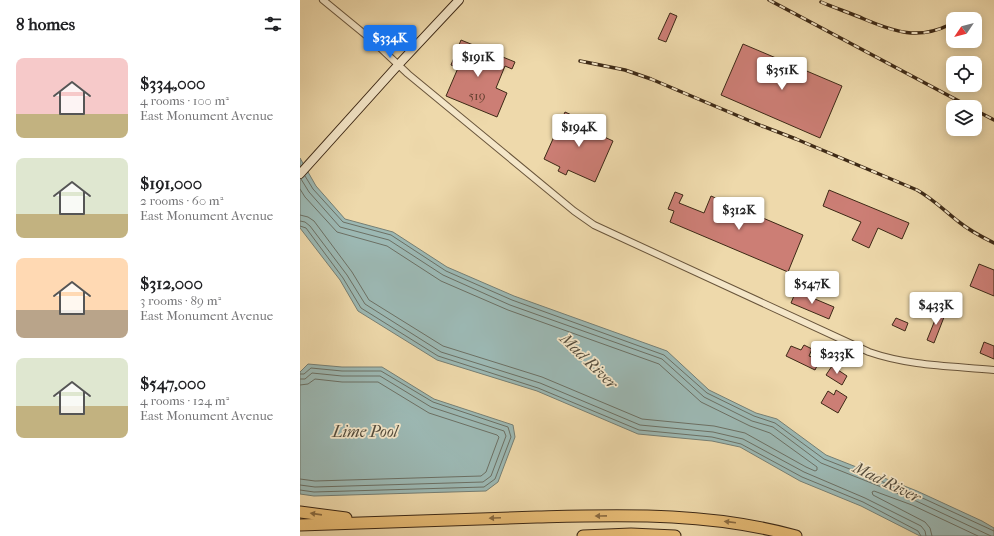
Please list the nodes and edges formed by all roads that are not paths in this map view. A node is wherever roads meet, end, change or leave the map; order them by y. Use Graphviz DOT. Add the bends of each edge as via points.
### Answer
graph roads {
  1 [pos="323,0"];
  2 [pos="459,0"];
  3 [pos="399,64"];
  4 [pos="300,174"];
  5 [pos="994,370"];
  6 [pos="300,512"];
  7 [pos="382,522"];
  8 [pos="300,525"];
  9 [pos="583,536"];
  10 [pos="675,536"];
  11 [pos="796,536"];
  1 -- 3 [label="street"];
  2 -- 3 [label="main road"];
  3 -- 4 [label="main road"];
  3 -- 5 [label="street" via="594,225 876,354 904,362"];
  7 -- 6 [label="highway, one-way"];
  7 -- 8 [label="highway"];
  11 -- 7 [label="highway, one-way" via="736,522 633,515"];
  9 -- 10 [label="highway"];
}
